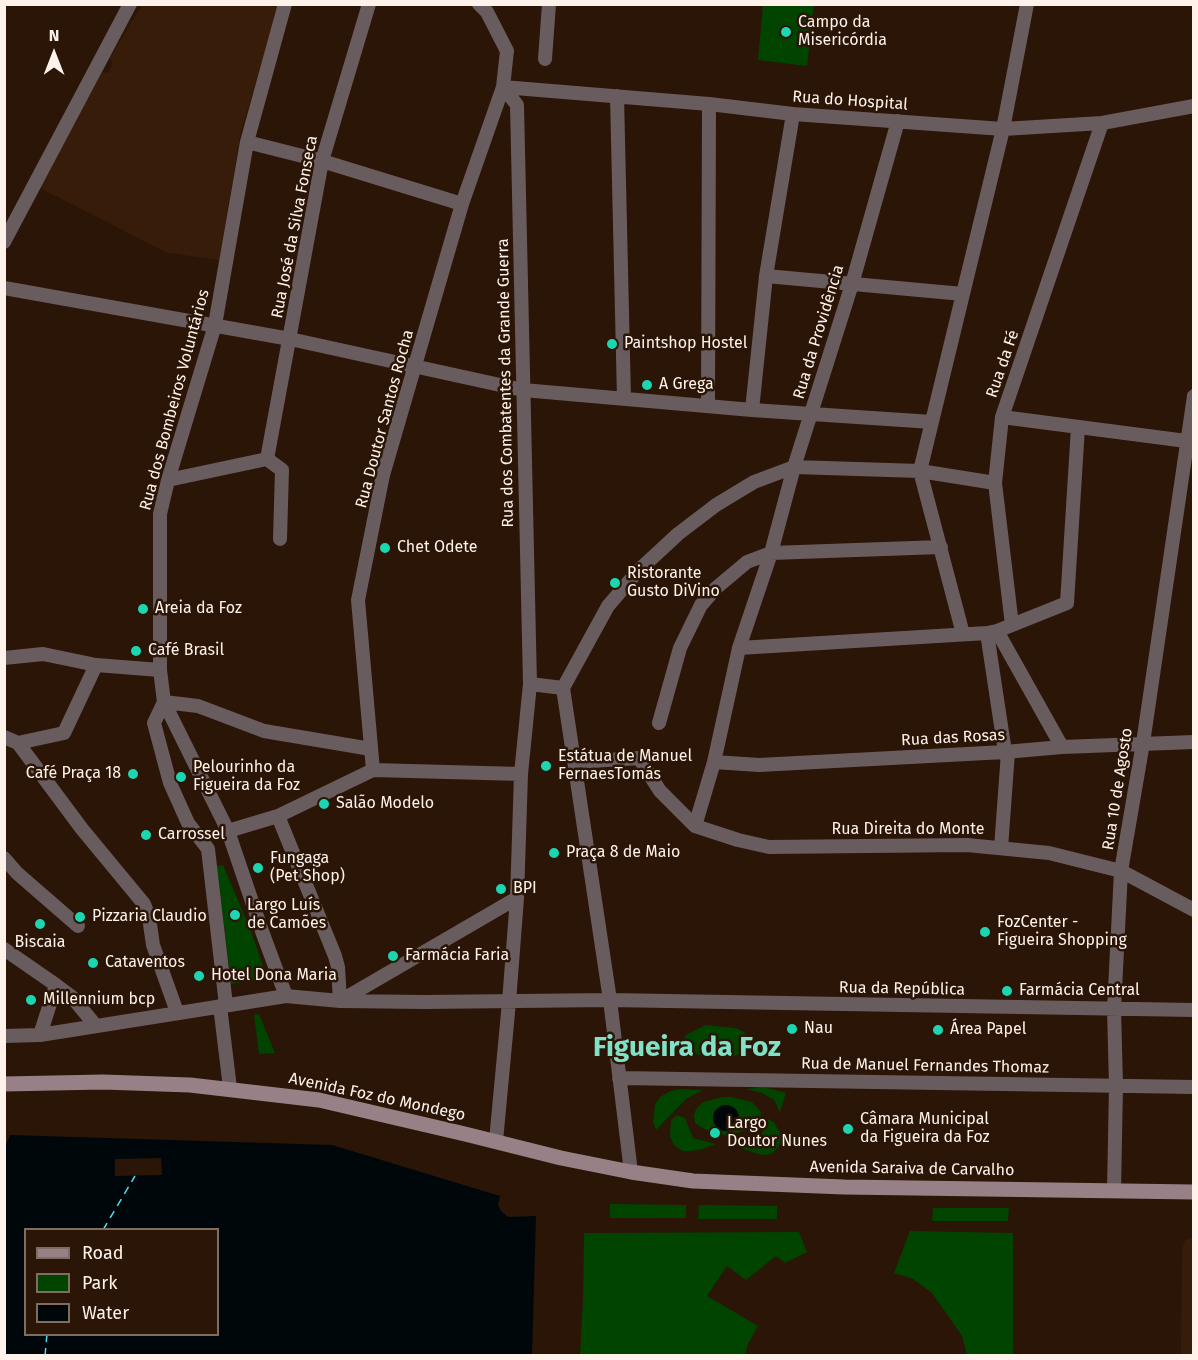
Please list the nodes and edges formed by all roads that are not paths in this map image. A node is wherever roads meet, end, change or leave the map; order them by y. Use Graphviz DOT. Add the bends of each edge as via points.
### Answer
graph roads {
  1 [pos="130,4"];
  2 [pos="285,4"];
  3 [pos="369,4"];
  4 [pos="478,4"];
  5 [pos="549,4"];
  6 [pos="1027,4"];
  7 [pos="545,59"];
  8 [pos="503,87"];
  9 [pos="617,96"];
  10 [pos="709,104"];
  11 [pos="1194,106"];
  12 [pos="793,114"];
  13 [pos="898,121"];
  14 [pos="1102,123"];
  15 [pos="1003,129"];
  16 [pos="247,142"];
  17 [pos="322,161"];
  18 [pos="462,204"];
  19 [pos="4,242"];
  20 [pos="766,276"];
  21 [pos="852,284"];
  22 [pos="4,288"];
  23 [pos="963,294"];
  24 [pos="215,325"];
  25 [pos="290,339"];
  26 [pos="416,365"];
  27 [pos="523,390"];
  28 [pos="1194,396"];
  29 [pos="624,399"];
  30 [pos="708,406"];
  31 [pos="752,410"];
  32 [pos="811,414"];
  33 [pos="1002,417"];
  34 [pos="932,422"];
  35 [pos="1078,427"];
  36 [pos="1190,442"];
  37 [pos="267,459"];
  38 [pos="794,467"];
  39 [pos="920,471"];
  40 [pos="168,480"];
  41 [pos="995,483"];
  42 [pos="280,539"];
  43 [pos="941,547"];
  44 [pos="771,553"];
  45 [pos="1012,625"];
  46 [pos="992,632"];
  47 [pos="963,634"];
  48 [pos="739,648"];
  49 [pos="4,658"];
  50 [pos="96,665"];
  51 [pos="160,670"];
  52 [pos="530,684"];
  53 [pos="563,688"];
  54 [pos="164,702"];
  55 [pos="659,723"];
  56 [pos="11,740"];
  57 [pos="1194,741"];
  58 [pos="1143,743"];
  59 [pos="1062,747"];
  60 [pos="371,749"];
  61 [pos="1006,752"];
  62 [pos="576,762"];
  63 [pos="714,762"];
  64 [pos="373,770"];
  65 [pos="521,774"];
  66 [pos="278,816"];
  67 [pos="695,826"];
  68 [pos="228,831"];
  69 [pos="1001,848"];
  70 [pos="4,858"];
  71 [pos="1121,871"];
  72 [pos="517,898"];
  73 [pos="1194,909"];
  74 [pos="78,926"];
  75 [pos="4,949"];
  76 [pos="56,985"];
  77 [pos="286,996"];
  78 [pos="610,1000"];
  79 [pos="340,1001"];
  80 [pos="509,1002"];
  81 [pos="223,1006"];
  82 [pos="1113,1009"];
  83 [pos="1194,1010"];
  84 [pos="177,1012"];
  85 [pos="96,1026"];
  86 [pos="40,1035"];
  87 [pos="4,1036"];
  88 [pos="620,1078"];
  89 [pos="4,1084"];
  90 [pos="1116,1086"];
  91 [pos="1194,1087"];
  92 [pos="230,1088"];
  93 [pos="496,1142"];
  94 [pos="631,1173"];
  95 [pos="1114,1191"];
  96 [pos="1194,1192"];
  1 -- 19 [label="street"];
  2 -- 16 [label="street, Rua dos Bombeiros Voluntários"];
  3 -- 17 [label="street, Rua José da Silva Fonseca"];
  4 -- 8 [label="street, Rua Doutor Santos Rocha" via="488,12 507,51"];
  5 -- 7 [label="street"];
  6 -- 15 [label="street"];
  8 -- 9 [label="street, Rua do Hospital"];
  8 -- 18 [label="street, Rua Doutor Santos Rocha"];
  8 -- 27 [label="street, Rua dos Combatentes da Grande Guerra" via="517,105"];
  9 -- 10 [label="street, Rua do Hospital"];
  9 -- 29 [label="street"];
  10 -- 12 [label="street, Rua do Hospital"];
  10 -- 30 [label="street"];
  11 -- 14 [label="street, Rua do Hospital"];
  12 -- 13 [label="street, Rua do Hospital"];
  12 -- 20 [label="street"];
  13 -- 15 [label="street, Rua do Hospital"];
  13 -- 21 [label="street, Rua da Providência"];
  14 -- 15 [label="street, Rua do Hospital"];
  14 -- 33 [label="street, Rua da Fé"];
  15 -- 23 [label="street"];
  16 -- 17 [label="street"];
  16 -- 24 [label="street, Rua dos Bombeiros Voluntários"];
  17 -- 18 [label="street"];
  17 -- 25 [label="street, Rua José da Silva Fonseca"];
  18 -- 26 [label="street, Rua Doutor Santos Rocha"];
  20 -- 21 [label="street"];
  20 -- 31 [label="street"];
  21 -- 23 [label="street"];
  21 -- 32 [label="street, Rua da Providência"];
  22 -- 24 [label="street"];
  23 -- 34 [label="street"];
  24 -- 25 [label="street"];
  24 -- 40 [label="street, Rua dos Bombeiros Voluntários"];
  25 -- 26 [label="street"];
  25 -- 37 [label="street, Rua José da Silva Fonseca"];
  26 -- 27 [label="street"];
  26 -- 60 [label="street, Rua Doutor Santos Rocha" via="383,475 358,600"];
  27 -- 29 [label="street"];
  27 -- 52 [label="street, Rua dos Combatentes da Grande Guerra"];
  28 -- 36 [label="street, Rua 10 de Agosto"];
  29 -- 30 [label="street"];
  30 -- 31 [label="street"];
  31 -- 32 [label="street"];
  32 -- 34 [label="street"];
  32 -- 38 [label="street, Rua da Providência"];
  33 -- 35 [label="street"];
  33 -- 41 [label="street, Rua da Fé"];
  34 -- 39 [label="street"];
  35 -- 36 [label="street"];
  35 -- 45 [label="street" via="1067,603"];
  36 -- 58 [label="street, Rua 10 de Agosto"];
  37 -- 40 [label="street"];
  37 -- 42 [label="street" via="282,470"];
  38 -- 39 [label="street"];
  38 -- 44 [label="street, Rua da Providência"];
  38 -- 53 [label="street" via="754,482 716,505 638,571 608,606"];
  39 -- 41 [label="street"];
  39 -- 43 [label="street"];
  40 -- 51 [label="street, Rua dos Bombeiros Voluntários" via="160,514"];
  41 -- 45 [label="street, Rua da Fé"];
  43 -- 44 [label="street"];
  43 -- 47 [label="street"];
  44 -- 48 [label="street, Rua da Providência"];
  44 -- 55 [label="street" via="747,562 701,604 680,648"];
  45 -- 46 [label="street"];
  46 -- 47 [label="street"];
  46 -- 59 [label="street"];
  46 -- 61 [label="street"];
  47 -- 48 [label="street"];
  48 -- 63 [label="street, Rua da Providência"];
  49 -- 50 [label="street" via="43,654"];
  50 -- 51 [label="street"];
  50 -- 56 [label="street" via="64,733"];
  51 -- 54 [label="street, Rua dos Bombeiros Voluntários"];
  52 -- 53 [label="street"];
  52 -- 65 [label="street"];
  53 -- 62 [label="street"];
  54 -- 60 [label="street" via="198,706 264,731"];
  54 -- 68 [label="street"];
  54 -- 81 [label="street" via="154,723 170,783 188,823 208,849"];
  56 -- 84 [label="street" via="144,904 153,945"];
  57 -- 58 [label="street, Rua das Rosas"];
  58 -- 59 [label="street, Rua das Rosas"];
  58 -- 71 [label="street, Rua 10 de Agosto"];
  59 -- 61 [label="street, Rua das Rosas"];
  60 -- 64 [label="street, Rua Doutor Santos Rocha"];
  61 -- 63 [label="street, Rua das Rosas" via="759,765"];
  61 -- 69 [label="street"];
  62 -- 67 [label="street" via="639,758 660,791"];
  62 -- 78 [label="street"];
  63 -- 67 [label="street, Rua da Providência"];
  64 -- 65 [label="street"];
  64 -- 66 [label="street"];
  65 -- 72 [label="street"];
  66 -- 68 [label="street"];
  66 -- 79 [label="street" via="338,967"];
  67 -- 69 [label="street, Rua Direita do Monte" via="768,847"];
  68 -- 77 [label="street"];
  69 -- 71 [label="street, Rua Direita do Monte" via="1049,853"];
  70 -- 74 [label="street"];
  71 -- 73 [label="street, Rua Direita do Monte"];
  71 -- 82 [label="street, Rua 10 de Agosto"];
  72 -- 79 [label="street"];
  72 -- 80 [label="street"];
  75 -- 76 [label="street"];
  76 -- 85 [label="street" via="72,997"];
  76 -- 86 [label="street"];
  77 -- 79 [label="street"];
  77 -- 81 [label="street"];
  78 -- 80 [label="street"];
  78 -- 82 [label="street, Rua da República"];
  78 -- 88 [label="street"];
  79 -- 80 [label="street"];
  80 -- 93 [label="street"];
  81 -- 84 [label="street"];
  81 -- 92 [label="street"];
  82 -- 83 [label="street, Rua da República"];
  82 -- 90 [label="street, Rua 10 de Agosto"];
  84 -- 85 [label="street"];
  85 -- 86 [label="street"];
  86 -- 87 [label="street"];
  88 -- 90 [label="street, Rua de Manuel Fernandes Thomaz"];
  88 -- 94 [label="street"];
  89 -- 92 [label="main road, Avenida Foz do Mondego" via="103,1082"];
  90 -- 91 [label="street, Rua de Manuel Fernandes Thomaz"];
  90 -- 95 [label="street, Rua 10 de Agosto"];
  92 -- 93 [label="main road, Avenida Foz do Mondego" via="319,1100"];
  93 -- 94 [label="main road, Avenida Foz do Mondego"];
  94 -- 95 [label="main road, Avenida Saraiva de Carvalho" via="739,1183"];
  95 -- 96 [label="main road, Avenida Saraiva de Carvalho"];
}
